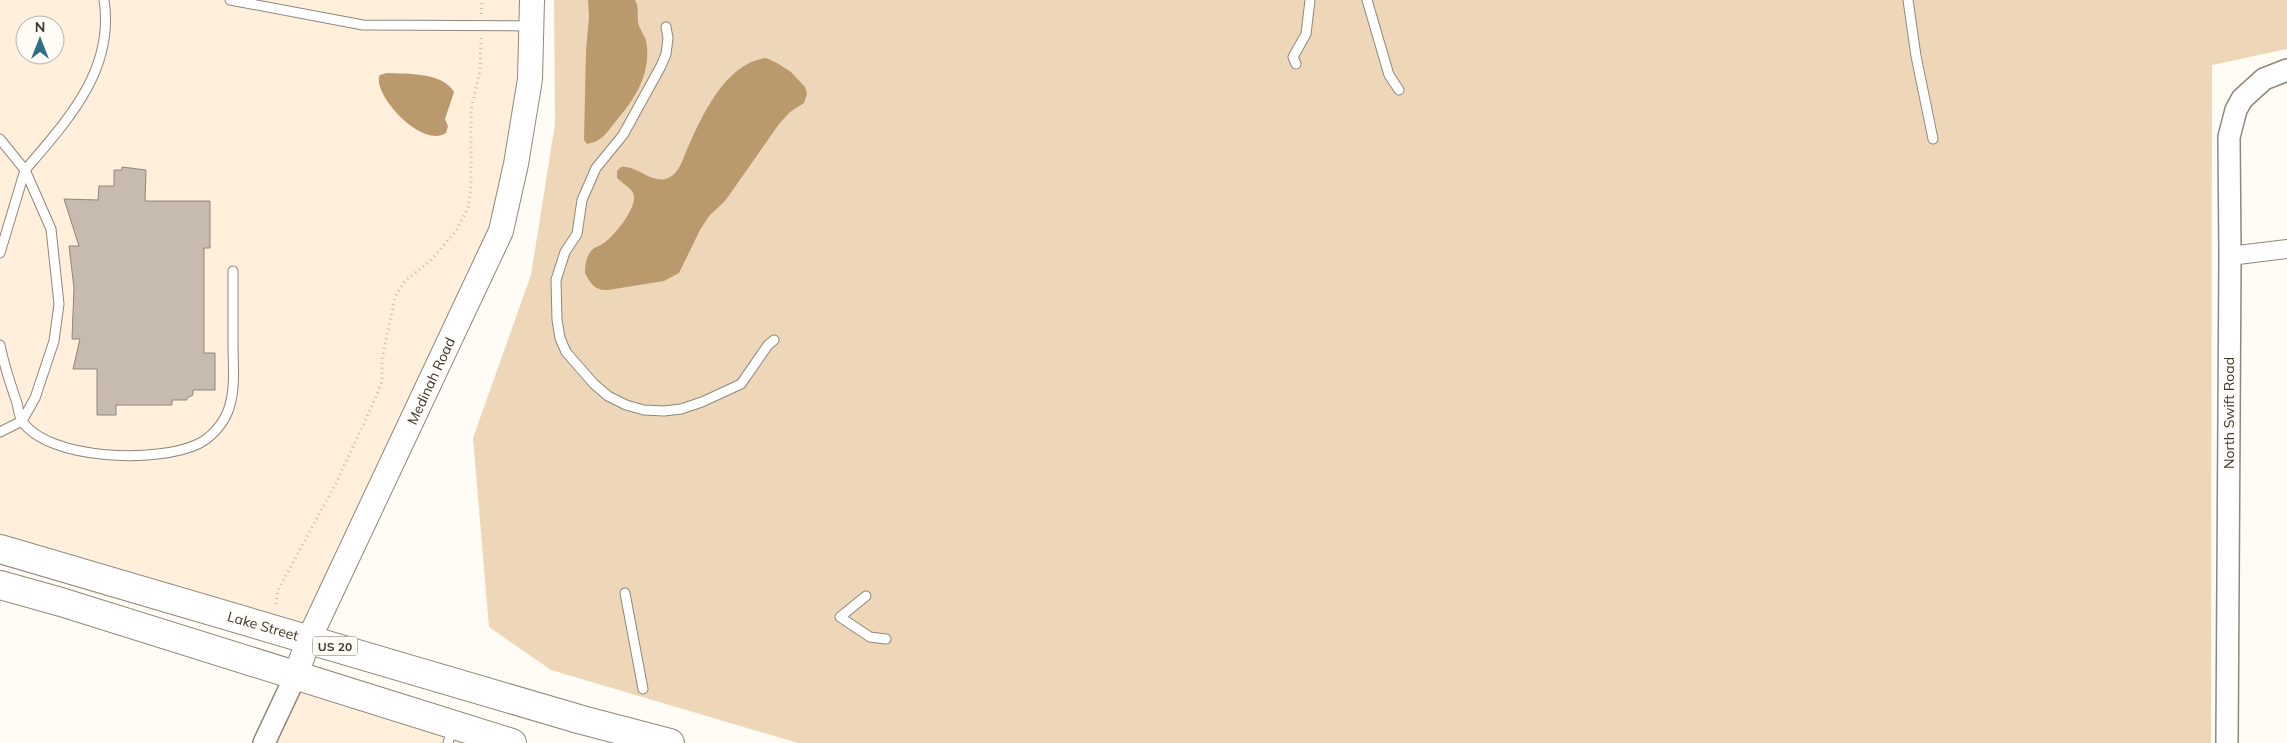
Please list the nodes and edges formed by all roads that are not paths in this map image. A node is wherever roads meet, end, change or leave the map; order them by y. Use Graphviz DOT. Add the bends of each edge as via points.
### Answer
graph roads {
  1 [pos="104,0"];
  2 [pos="230,0"];
  3 [pos="532,0"];
  4 [pos="1310,0"];
  5 [pos="1367,0"];
  6 [pos="1908,0"];
  7 [pos="532,26"];
  8 [pos="666,27"];
  9 [pos="1296,64"];
  10 [pos="2287,70"];
  11 [pos="1399,90"];
  12 [pos="0,139"];
  13 [pos="1933,139"];
  14 [pos="25,170"];
  15 [pos="2287,249"];
  16 [pos="0,253"];
  17 [pos="2230,256"];
  18 [pos="233,271"];
  19 [pos="774,340"];
  20 [pos="0,345"];
  21 [pos="22,421"];
  22 [pos="0,432"];
  23 [pos="0,549"];
  24 [pos="0,586"];
  25 [pos="625,593"];
  26 [pos="866,596"];
  27 [pos="309,639"];
  28 [pos="886,640"];
  29 [pos="295,677"];
  30 [pos="643,689"];
  31 [pos="451,734"];
  32 [pos="264,743"];
  33 [pos="512,743"];
  34 [pos="670,743"];
  35 [pos="2227,743"];
  1 -- 14 [label="lane" via="107,21 99,64 70,118"];
  2 -- 7 [label="lane" via="363,25"];
  3 -- 7 [label="main road, Medinah Road"];
  4 -- 9 [label="lane" via="1306,34 1294,58"];
  5 -- 11 [label="lane" via="1389,75"];
  6 -- 13 [label="lane"];
  7 -- 27 [label="main road, Medinah Road" via="530,80 501,230"];
  8 -- 19 [label="lane" via="666,54 661,66 623,135 596,168 582,200 577,234 565,252 556,280 560,338 570,357 608,396 644,410 664,411 702,402 741,384"];
  10 -- 17 [label="street, North Swift Road" via="2264,79 2242,99 2236,110 2229,137"];
  12 -- 14 [label="lane"];
  14 -- 16 [label="lane"];
  14 -- 21 [label="lane" via="51,229 59,304 46,371"];
  15 -- 17 [label="street"];
  17 -- 35 [label="street, North Swift Road"];
  18 -- 21 [label="lane" via="233,390 228,412 217,430 199,444 173,453 146,456 70,450 40,437"];
  20 -- 21 [label="lane"];
  21 -- 22 [label="lane"];
  23 -- 27 [label="main road, Lake Street / US 20"];
  24 -- 29 [label="main road"];
  25 -- 30 [label="lane"];
  26 -- 28 [label="lane" via="840,617 870,637"];
  27 -- 29 [label="main road, Medinah Road"];
  27 -- 34 [label="main road, Lake Street / US 20"];
  29 -- 31 [label="main road"];
  29 -- 32 [label="street, Medinah Road"];
  31 -- 33 [label="main road"];
}
